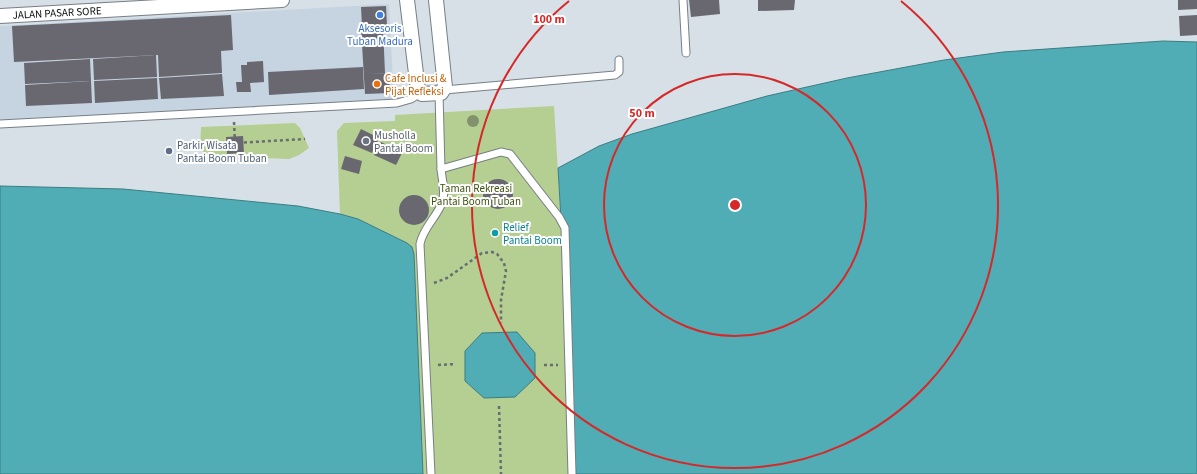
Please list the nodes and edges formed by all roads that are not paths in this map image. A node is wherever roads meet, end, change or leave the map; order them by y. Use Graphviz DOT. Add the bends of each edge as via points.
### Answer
graph roads {
  1 [pos="282,0"];
  2 [pos="407,0"];
  3 [pos="436,0"];
  4 [pos="683,0"];
  5 [pos="0,16"];
  6 [pos="686,53"];
  7 [pos="619,60"];
  8 [pos="441,92"];
  9 [pos="420,93"];
  10 [pos="0,124"];
  11 [pos="441,169"];
  12 [pos="431,474"];
  13 [pos="572,474"];
  1 -- 5 [label="street, JALAN PASAR SORE"];
  2 -- 9 [label="street"];
  3 -- 8 [label="street" via="445,84"];
  4 -- 6 [label="lane"];
  7 -- 8 [label="lane" via="617,75"];
  8 -- 9 [label="street"];
  8 -- 11 [label="lane"];
  9 -- 10 [label="lane" via="397,103"];
  11 -- 12 [label="lane" via="442,203 424,230 420,244"];
  11 -- 13 [label="lane" via="501,152 510,154 564,224"];
}
